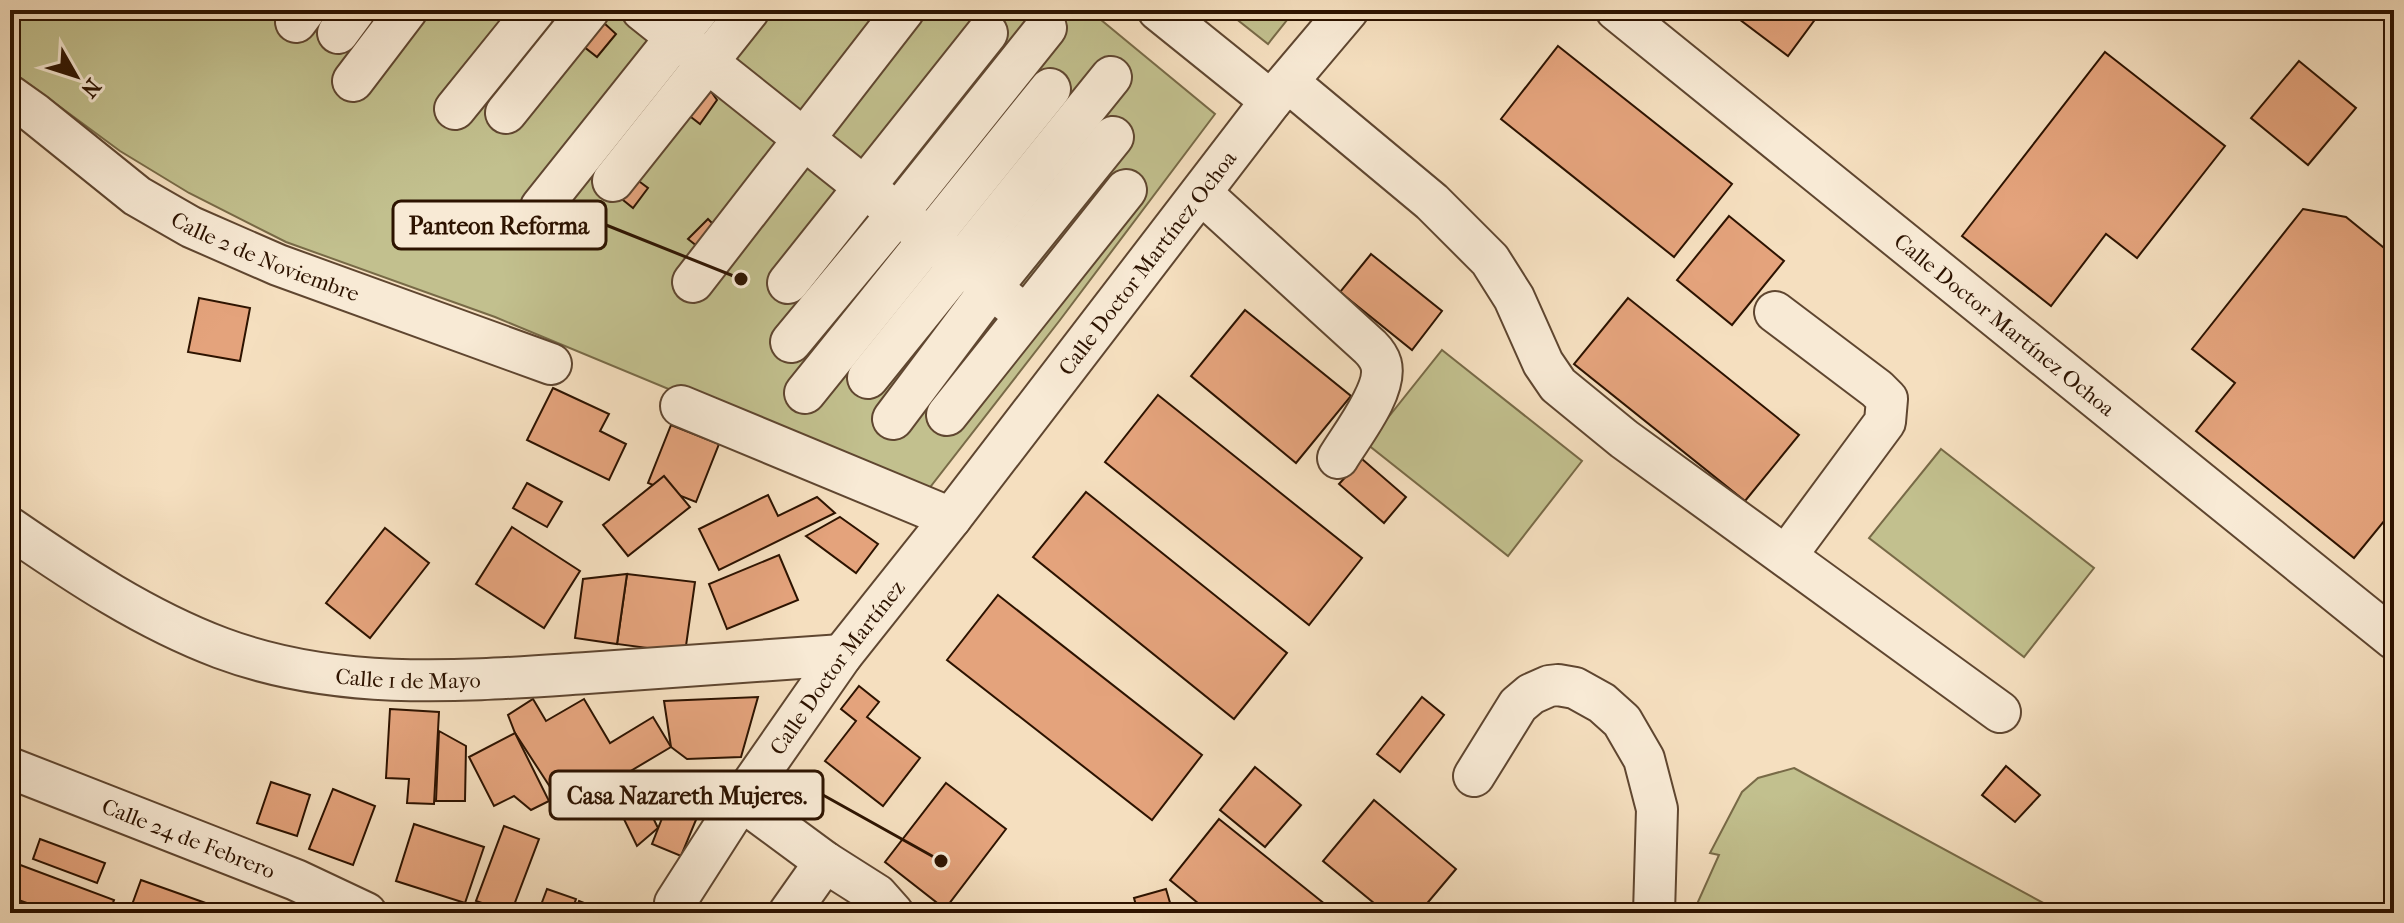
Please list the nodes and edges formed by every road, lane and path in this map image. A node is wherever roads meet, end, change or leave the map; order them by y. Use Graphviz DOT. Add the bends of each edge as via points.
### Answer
graph roads {
  1 [pos="407,10"];
  2 [pos="535,10"];
  3 [pos="589,10"];
  4 [pos="642,10"];
  5 [pos="749,10"];
  6 [pos="904,10"];
  7 [pos="1158,10"];
  8 [pos="1348,10"];
  9 [pos="1616,10"];
  10 [pos="687,23"];
  11 [pos="1046,28"];
  12 [pos="987,33"];
  13 [pos="708,63"];
  14 [pos="1111,77"];
  15 [pos="353,81"];
  16 [pos="1050,89"];
  17 [pos="1280,92"];
  18 [pos="10,96"];
  19 [pos="455,109"];
  20 [pos="506,113"];
  21 [pos="1113,137"];
  22 [pos="803,139"];
  23 [pos="613,181"];
  24 [pos="866,188"];
  25 [pos="1126,190"];
  26 [pos="1201,193"];
  27 [pos="541,207"];
  28 [pos="898,213"];
  29 [pos="931,240"];
  30 [pos="977,276"];
  31 [pos="693,282"];
  32 [pos="788,283"];
  33 [pos="1775,312"];
  34 [pos="1025,315"];
  35 [pos="791,342"];
  36 [pos="551,364"];
  37 [pos="868,378"];
  38 [pos="805,393"];
  39 [pos="681,406"];
  40 [pos="947,415"];
  41 [pos="893,419"];
  42 [pos="1338,458"];
  43 [pos="951,518"];
  44 [pos="10,528"];
  45 [pos="1786,556"];
  46 [pos="2394,639"];
  47 [pos="842,655"];
  48 [pos="2000,712"];
  49 [pos="10,768"];
  50 [pos="1474,776"];
  51 [pos="741,800"];
  52 [pos="825,862"];
  53 [pos="675,903"];
  54 [pos="366,913"];
  55 [pos="789,913"];
  56 [pos="893,913"];
  57 [pos="1654,913"];
  1 -- 15 [label="street"];
  2 -- 19 [label="street"];
  3 -- 20 [label="street"];
  4 -- 10 [label="street"];
  5 -- 13 [label="street"];
  6 -- 22 [label="street"];
  7 -- 17 [label="street"];
  8 -- 17 [label="street, Calle Doctor Martínez Ochoa"];
  9 -- 46 [label="street, Calle Doctor Martínez Ochoa"];
  10 -- 13 [label="street"];
  10 -- 27 [label="street"];
  11 -- 28 [label="street"];
  12 -- 24 [label="street"];
  13 -- 22 [label="street"];
  13 -- 23 [label="street"];
  14 -- 30 [label="street"];
  16 -- 29 [label="street"];
  17 -- 26 [label="street, Calle Doctor Martínez Ochoa"];
  17 -- 45 [label="street" via="1432,202 1490,260 1558,385"];
  18 -- 36 [label="street, Calle 2 de Noviembre" via="137,196 191,227 278,265"];
  21 -- 30 [label="street"];
  22 -- 24 [label="street"];
  22 -- 31 [label="street"];
  24 -- 28 [label="street"];
  24 -- 32 [label="street"];
  25 -- 34 [label="street"];
  26 -- 42 [label="street" via="1380,360 1377,392"];
  26 -- 43 [label="street, Calle Doctor Martínez Ochoa"];
  28 -- 29 [label="street"];
  28 -- 35 [label="street"];
  29 -- 30 [label="street"];
  29 -- 38 [label="street"];
  30 -- 34 [label="street"];
  30 -- 37 [label="street"];
  30 -- 41 [label="street"];
  33 -- 45 [label="street" via="1887,399 1885,422"];
  34 -- 40 [label="street"];
  39 -- 43 [label="street"];
  43 -- 47 [label="street, Calle Doctor Martínez"];
  44 -- 47 [label="street, Calle 1 de Mayo" via="82,578 167,625 274,664 359,679 485,680"];
  45 -- 48 [label="street"];
  47 -- 51 [label="street, Calle Doctor Martínez"];
  49 -- 54 [label="street, Calle 24 de Febrero" via="296,880"];
  50 -- 57 [label="street" via="1518,705 1531,694 1558,685 1602,703 1622,721 1644,759 1657,809"];
  51 -- 52 [label="street"];
  51 -- 53 [label="street, Calle Doctor Martínez"];
  52 -- 55 [label="street"];
  52 -- 56 [label="street" via="877,895"];
}
